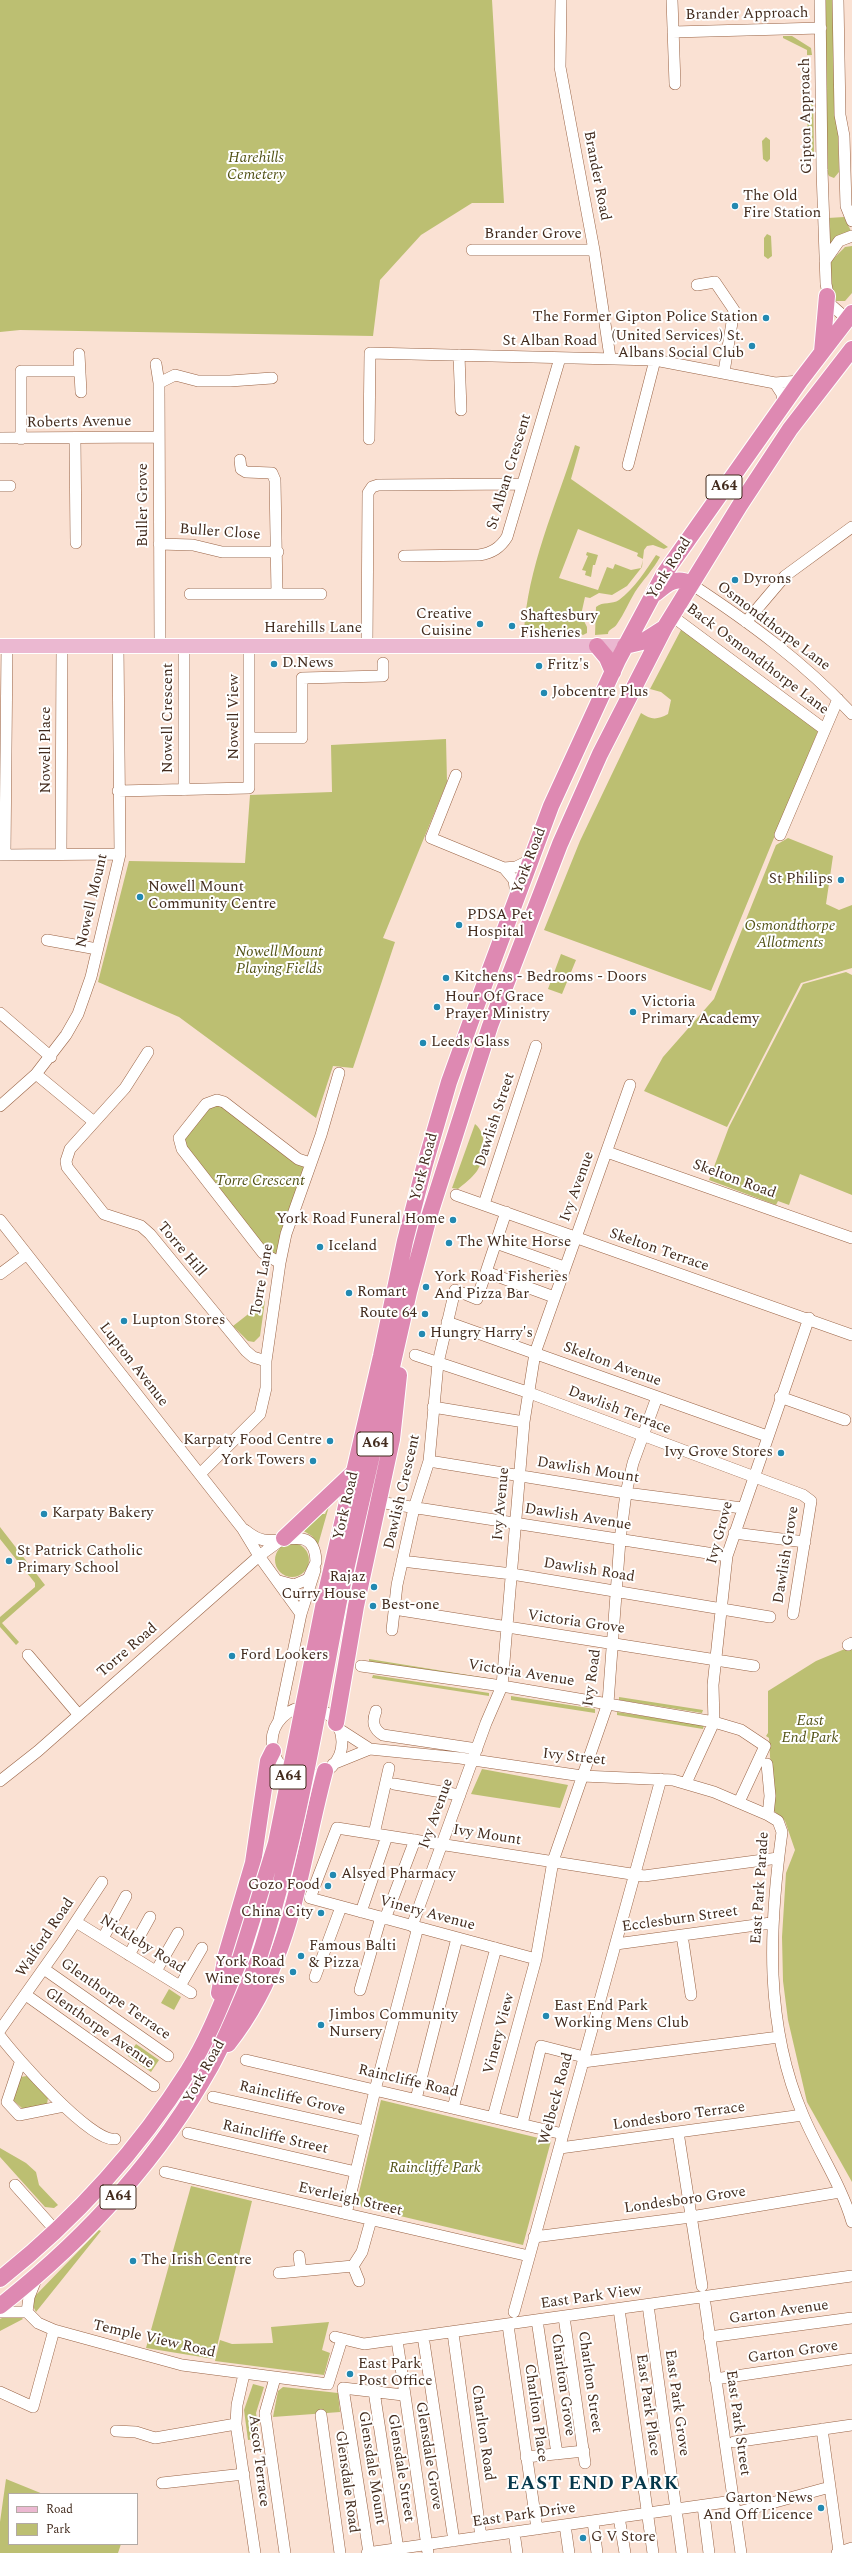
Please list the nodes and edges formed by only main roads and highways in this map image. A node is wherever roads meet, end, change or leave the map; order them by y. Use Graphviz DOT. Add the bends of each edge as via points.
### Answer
graph roads {
  1 [pos="827,296"];
  2 [pos="850,317"];
  3 [pos="852,349"];
  4 [pos="822,352"];
  5 [pos="691,584"];
  6 [pos="652,596"];
  7 [pos="669,621"];
  8 [pos="4,646"];
  9 [pos="597,646"];
  10 [pos="625,646"];
  11 [pos="613,672"];
  12 [pos="409,1292"];
  13 [pos="355,1471"];
  14 [pos="280,1540"];
  15 [pos="333,1594"];
  16 [pos="338,1726"];
  17 [pos="273,1751"];
  18 [pos="329,1767"];
  19 [pos="212,2026"];
  20 [pos="211,2065"];
  21 [pos="0,2279"];
  22 [pos="0,2306"];
  1 -- 4 [label="highway"];
  2 -- 4 [label="highway, York Road / A64"];
  3 -- 5 [label="highway, York Road / A64" via="790,429"];
  4 -- 6 [label="highway, York Road / A64" via="674,560"];
  5 -- 6 [label="highway" via="682,580 672,580"];
  5 -- 7 [label="highway, York Road / A64"];
  6 -- 10 [label="highway, York Road / A64"];
  7 -- 10 [label="highway" via="642,642"];
  7 -- 12 [label="highway, York Road / A64" via="600,754 528,923 490,1026 429,1217"];
  8 -- 9 [label="main road, Harehills Lane"];
  9 -- 10 [label="main road, Harehills Lane"];
  9 -- 11 [label="highway" via="607,658"];
  10 -- 11 [label="highway, York Road / A64"];
  11 -- 13 [label="highway, York Road / A64" via="551,806 452,1075 405,1241"];
  12 -- 15 [label="highway, York Road / A64"];
  12 -- 16 [label="highway" via="385,1505 356,1606 338,1702"];
  13 -- 14 [label="highway, A64"];
  13 -- 15 [label="highway, York Road / A64"];
  15 -- 19 [label="highway, York Road / A64, bridge" via="276,1843 240,1959"];
  15 -- 20 [label="highway, York Road / A64, bridge" via="288,1857 278,1901 258,1961"];
  17 -- 19 [label="highway" via="268,1761 253,1863 226,1954"];
  18 -- 20 [label="highway" via="281,1950 262,1994 246,2022"];
  19 -- 21 [label="highway, York Road / A64" via="188,2071 100,2186 56,2230"];
  20 -- 22 [label="highway, York Road / A64" via="171,2131 139,2172 82,2235 38,2276"];
}
